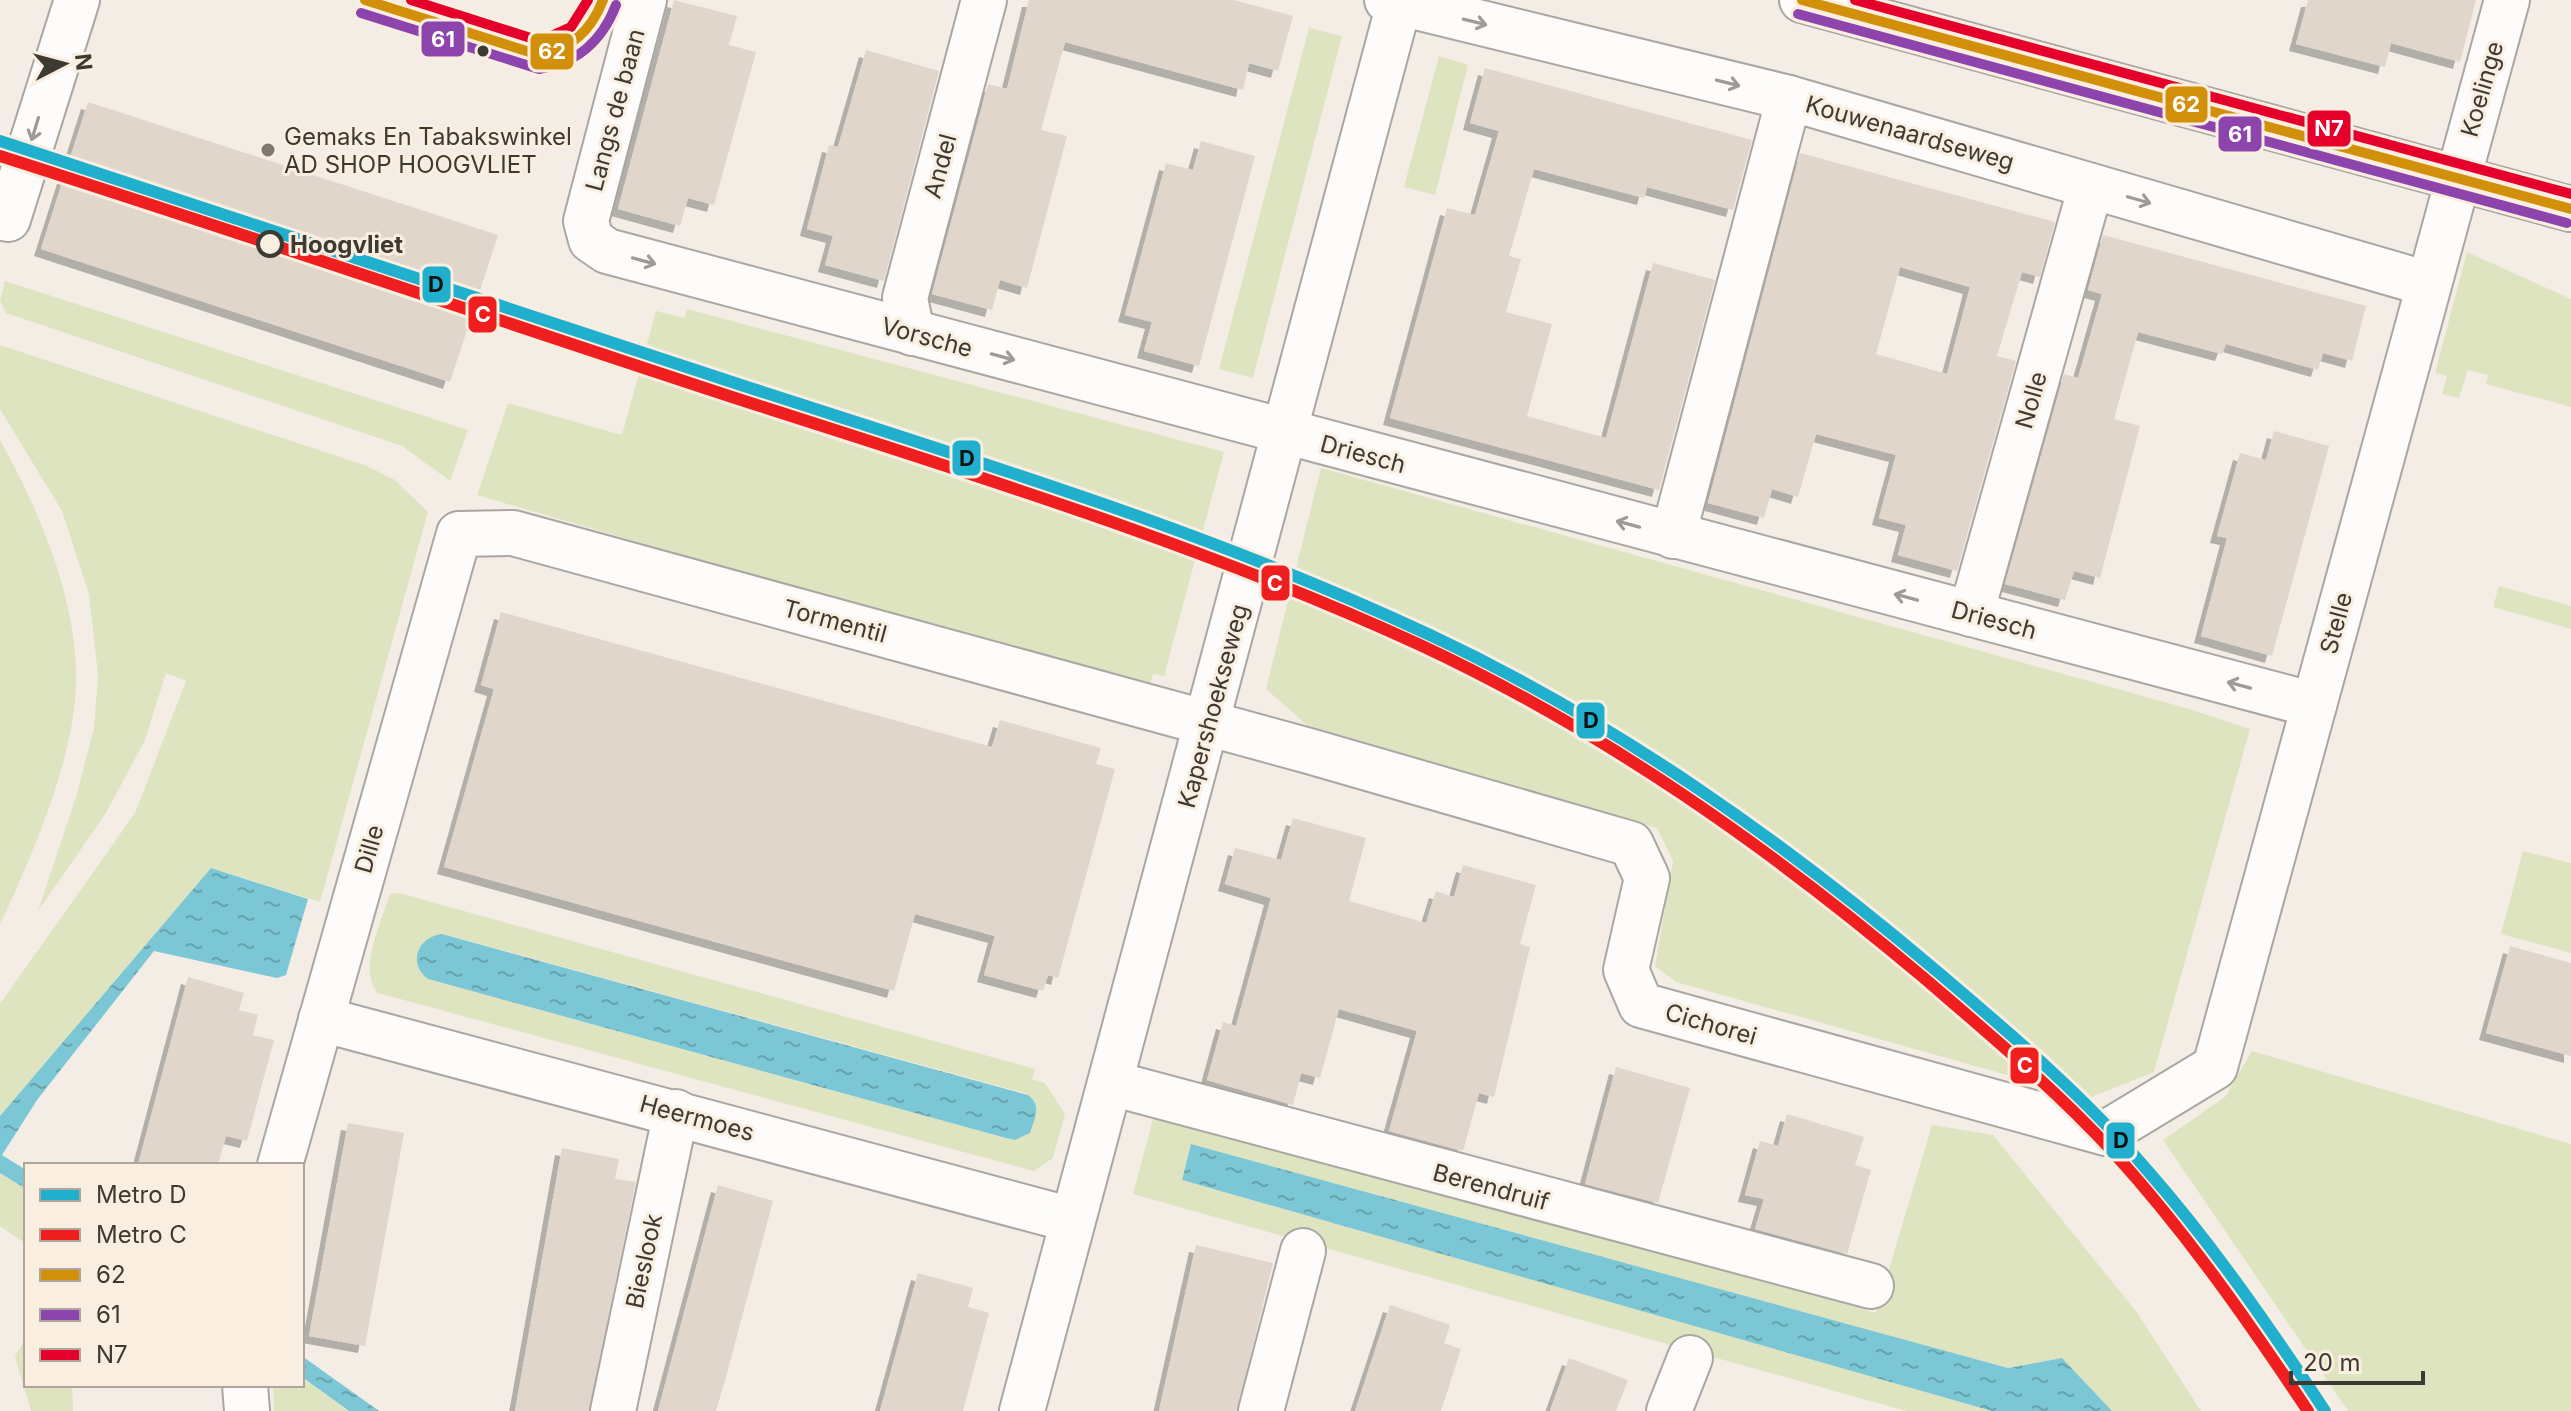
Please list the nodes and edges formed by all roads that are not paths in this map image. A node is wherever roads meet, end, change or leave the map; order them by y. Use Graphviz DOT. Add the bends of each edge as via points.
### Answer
graph roads {
  1 [pos="77,0"];
  2 [pos="644,0"];
  3 [pos="984,0"];
  4 [pos="1802,0"];
  5 [pos="2507,0"];
  6 [pos="1395,1"];
  7 [pos="1789,98"];
  8 [pos="2457,178"];
  9 [pos="2091,186"];
  10 [pos="2571,209"];
  11 [pos="4,218"];
  12 [pos="586,221"];
  13 [pos="2428,284"];
  14 [pos="912,333"];
  15 [pos="1285,434"];
  16 [pos="459,534"];
  17 [pos="1673,536"];
  18 [pos="1971,614"];
  19 [pos="2314,705"];
  20 [pos="1209,723"];
  21 [pos="321,1019"];
  22 [pos="2215,1067"];
  23 [pos="1111,1083"];
  24 [pos="676,1112"];
  25 [pos="281,1163"];
  26 [pos="1072,1220"];
  27 [pos="1303,1251"];
  28 [pos="1871,1286"];
  29 [pos="1690,1358"];
  30 [pos="245,1387"];
  31 [pos="247,1411"];
  32 [pos="613,1411"];
  33 [pos="1022,1411"];
  34 [pos="1261,1411"];
  35 [pos="1669,1411"];
  1 -- 11 [label="street, one-way"];
  2 -- 12 [label="street, Langs de baan"];
  3 -- 14 [label="street, Andel" via="905,298"];
  4 -- 8 [label="street"];
  5 -- 8 [label="street, Koelinge"];
  6 -- 7 [label="street, Kouwenaardseweg, one-way"];
  6 -- 15 [label="street, Kapershoekseweg"];
  7 -- 9 [label="street, Kouwenaardseweg"];
  7 -- 17 [label="street"];
  8 -- 10 [label="street"];
  8 -- 13 [label="street, Stelle"];
  9 -- 13 [label="street, Kouwenaardseweg, one-way"];
  9 -- 18 [label="street, Nolle"];
  12 -- 14 [label="street, Vorsche, one-way" via="591,240 607,251"];
  13 -- 19 [label="street, Stelle"];
  14 -- 15 [label="street, Vorsche, one-way"];
  17 -- 15 [label="street, Driesch, one-way"];
  15 -- 20 [label="street, Kapershoekseweg"];
  16 -- 20 [label="street, Tormentil" via="513,533"];
  16 -- 21 [label="street, Dille"];
  18 -- 17 [label="street, Driesch, one-way"];
  19 -- 18 [label="street, Driesch, one-way"];
  19 -- 22 [label="street, Stelle"];
  20 -- 22 [label="street, Cichorei" via="1631,844 1647,878 1626,970 1641,1005 2106,1133"];
  20 -- 23 [label="street, Kapershoekseweg"];
  21 -- 24 [label="street, Heermoes"];
  21 -- 25 [label="street, Dille"];
  23 -- 26 [label="street, Kapershoekseweg"];
  23 -- 28 [label="street, Berendruif"];
  24 -- 26 [label="street, Heermoes"];
  24 -- 32 [label="street, Bieslook"];
  26 -- 33 [label="street, Kapershoekseweg"];
  27 -- 34 [label="street"];
  29 -- 35 [label="street"];
  30 -- 31 [label="street"];
}
